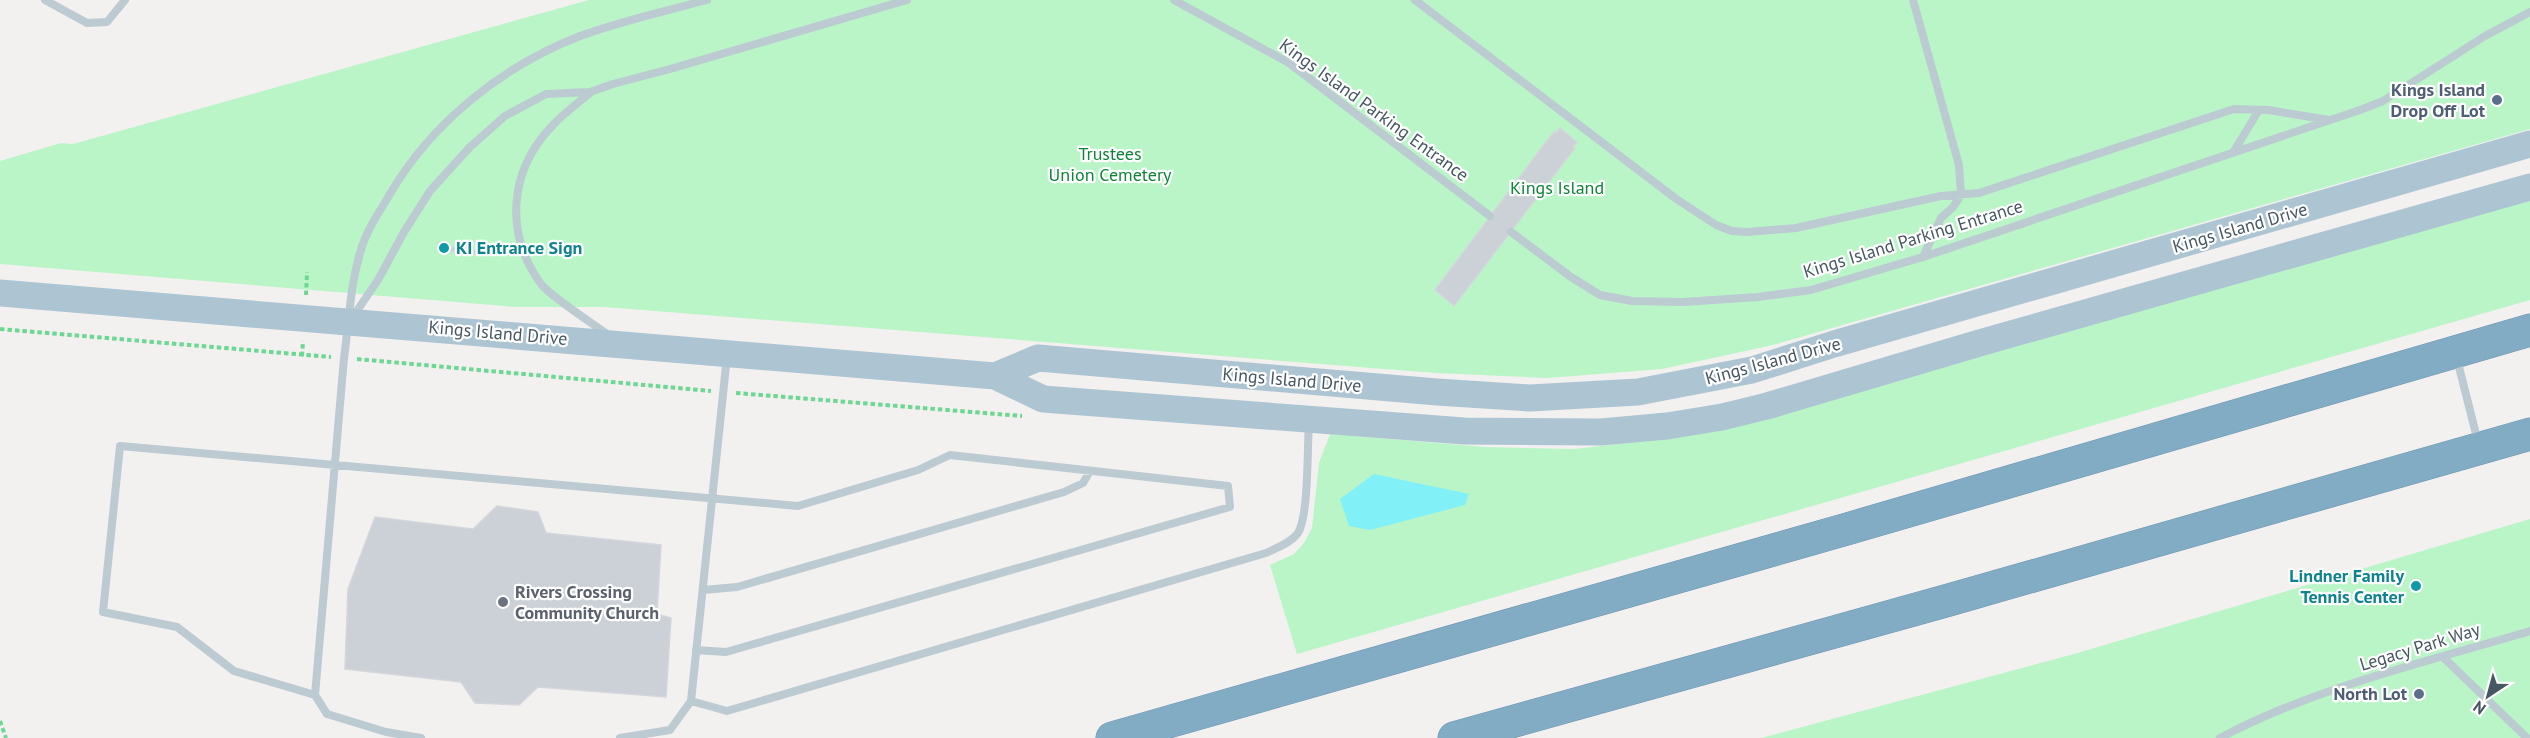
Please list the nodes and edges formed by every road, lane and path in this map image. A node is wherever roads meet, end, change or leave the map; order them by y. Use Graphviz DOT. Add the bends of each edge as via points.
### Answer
graph roads {
  1 [pos="45,0"];
  2 [pos="124,0"];
  3 [pos="707,0"];
  4 [pos="907,0"];
  5 [pos="1174,0"];
  6 [pos="1415,0"];
  7 [pos="1913,0"];
  8 [pos="2530,12"];
  9 [pos="590,92"];
  10 [pos="2259,110"];
  11 [pos="2330,120"];
  12 [pos="2530,144"];
  13 [pos="2234,151"];
  14 [pos="2530,187"];
  15 [pos="1961,195"];
  16 [pos="1490,216"];
  17 [pos="1511,231"];
  18 [pos="1923,257"];
  19 [pos="0,293"];
  20 [pos="350,321"];
  21 [pos="0,329"];
  22 [pos="2530,330"];
  23 [pos="620,343"];
  24 [pos="727,352"];
  25 [pos="2455,352"];
  26 [pos="302,356"];
  27 [pos="381,360"];
  28 [pos="995,376"];
  29 [pos="686,388"];
  30 [pos="1309,420"];
  31 [pos="2530,434"];
  32 [pos="2480,448"];
  33 [pos="335,464"];
  34 [pos="1090,471"];
  35 [pos="712,497"];
  36 [pos="703,590"];
  37 [pos="2530,631"];
  38 [pos="696,650"];
  39 [pos="2443,657"];
  40 [pos="315,695"];
  41 [pos="691,701"];
  42 [pos="0,721"];
  43 [pos="6,738"];
  44 [pos="421,738"];
  45 [pos="620,738"];
  46 [pos="1112,738"];
  47 [pos="1454,738"];
  48 [pos="2220,738"];
  49 [pos="2527,738"];
  1 -- 2 [label="lane" via="87,23 107,22"];
  3 -- 20 [label="lane" via="618,24 551,49 461,107 402,174 375,220 361,248 351,286"];
  4 -- 9 [label="lane"];
  5 -- 16 [label="lane, Kings Island Parking Entrance" via="1289,63"];
  6 -- 15 [label="lane" via="1675,198 1732,231 1796,228"];
  7 -- 15 [label="lane" via="1959,165"];
  8 -- 11 [label="lane, Kings Island Parking Entrance" via="2383,101"];
  9 -- 20 [label="lane" via="546,94 505,116 470,147 430,192"];
  9 -- 23 [label="lane" via="551,126 532,153 518,184 515,219 524,254 542,286"];
  10 -- 11 [label="lane"];
  10 -- 13 [label="lane"];
  10 -- 15 [label="lane" via="2234,109 1990,191"];
  11 -- 13 [label="lane, Kings Island Parking Entrance"];
  12 -- 28 [label="main road, Kings Island Drive" via="1752,370 1638,392 1530,398 1038,358"];
  13 -- 18 [label="lane, Kings Island Parking Entrance"];
  14 -- 30 [label="main road, Kings Island Drive" via="1722,417 1601,432 1464,431"];
  15 -- 18 [label="lane" via="1941,218"];
  17 -- 18 [label="lane, Kings Island Parking Entrance" via="1600,295 1632,301 1694,301 1811,290"];
  19 -- 20 [label="main road, Kings Island Drive"];
  20 -- 23 [label="main road, Kings Island Drive"];
  20 -- 33 [label="lane"];
  21 -- 26 [label="path"];
  22 -- 25 [label="highway"];
  23 -- 24 [label="main road, Kings Island Drive"];
  24 -- 28 [label="main road, Kings Island Drive"];
  24 -- 35 [label="lane"];
  25 -- 32 [label="lane"];
  25 -- 46 [label="highway"];
  27 -- 29 [label="path"];
  28 -- 30 [label="main road, Kings Island Drive" via="1043,399"];
  30 -- 41 [label="lane" via="1304,509 1298,532 1266,553 727,711"];
  31 -- 32 [label="highway"];
  32 -- 47 [label="highway"];
  33 -- 35 [label="lane"];
  33 -- 40 [label="lane"];
  33 -- 40 [label="lane" via="120,446 103,612 177,627 234,671"];
  34 -- 35 [label="lane" via="950,455 918,470 798,506"];
  34 -- 36 [label="lane" via="1083,483 1064,492 736,586"];
  34 -- 38 [label="lane" via="1228,486 1230,507 726,652"];
  35 -- 36 [label="lane"];
  36 -- 38 [label="lane"];
  37 -- 39 [label="lane, Legacy Park Way"];
  38 -- 41 [label="lane"];
  39 -- 48 [label="lane, Legacy Park Way" via="2340,688"];
  39 -- 49 [label="lane"];
  40 -- 44 [label="lane" via="327,714"];
  41 -- 45 [label="lane" via="670,730"];
  42 -- 43 [label="path"];
}
